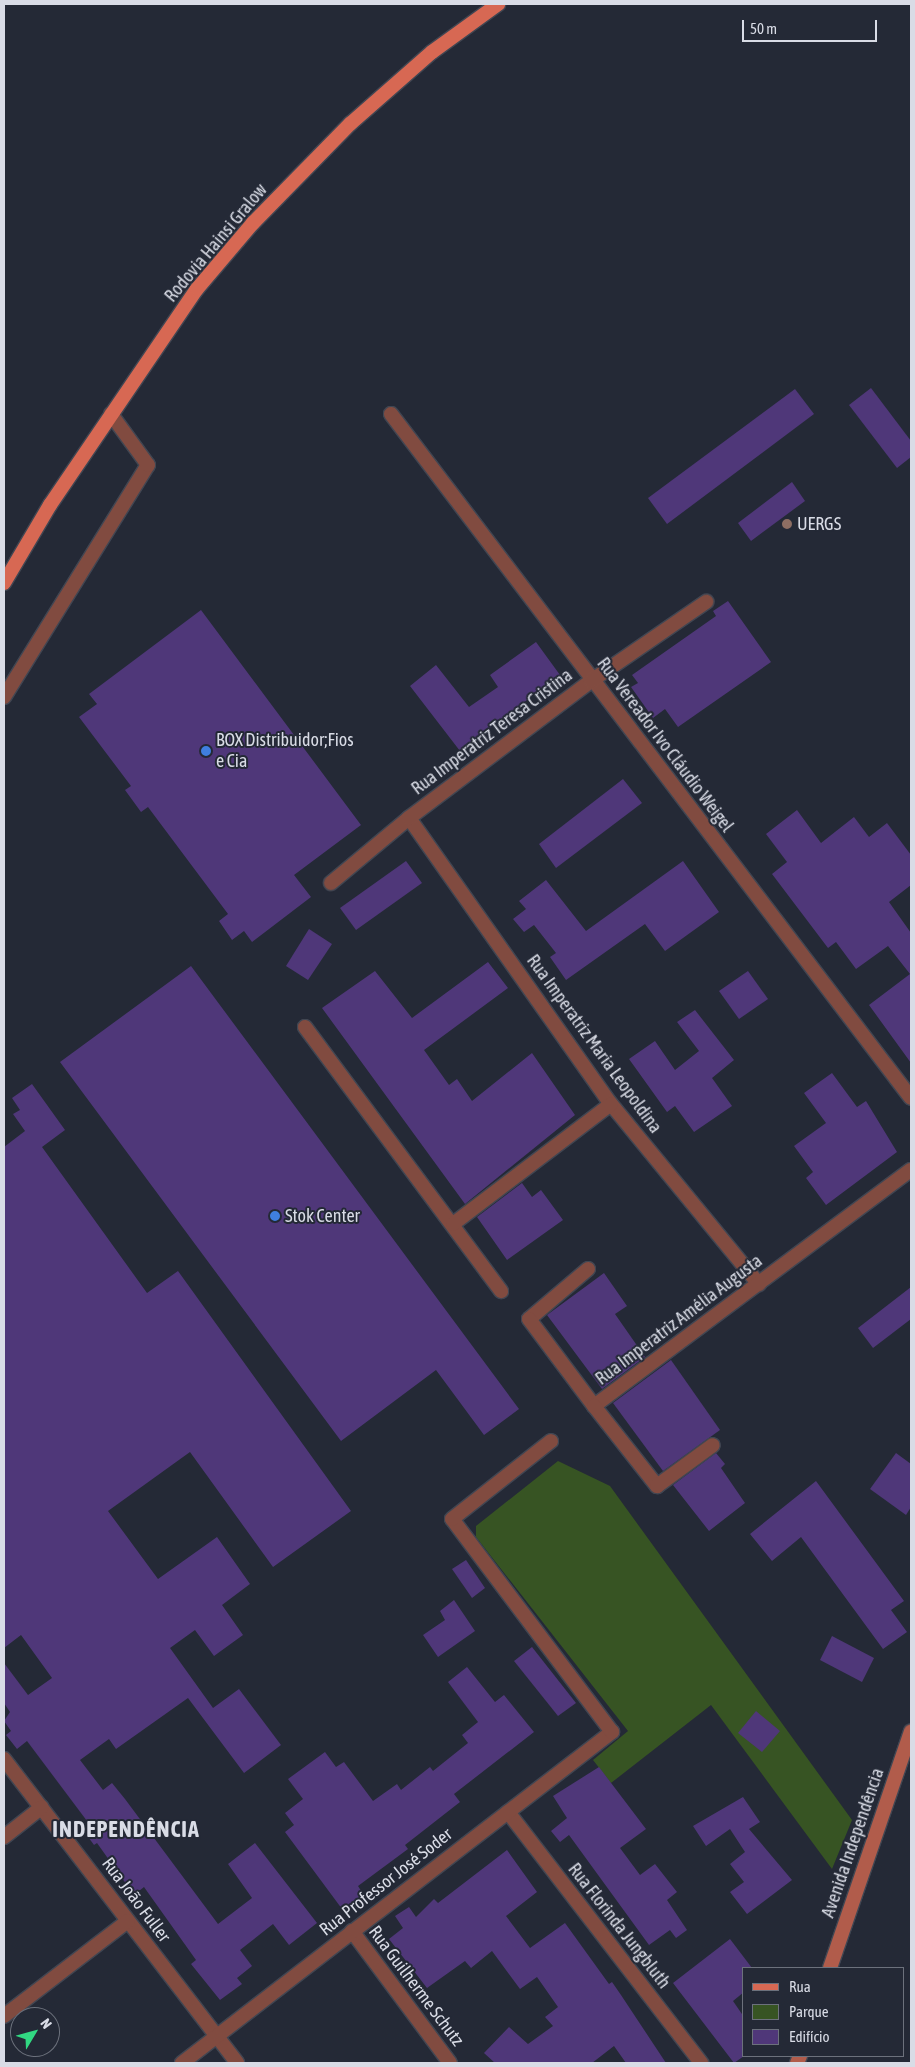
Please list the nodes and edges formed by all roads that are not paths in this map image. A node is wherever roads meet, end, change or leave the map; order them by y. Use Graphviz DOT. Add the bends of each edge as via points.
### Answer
graph roads {
  1 [pos="498,4"];
  2 [pos="111,414"];
  3 [pos="390,414"];
  4 [pos="4,583"];
  5 [pos="706,602"];
  6 [pos="591,681"];
  7 [pos="4,696"];
  8 [pos="409,818"];
  9 [pos="331,883"];
  10 [pos="305,1027"];
  11 [pos="911,1098"];
  12 [pos="611,1104"];
  13 [pos="911,1170"];
  14 [pos="453,1224"];
  15 [pos="588,1269"];
  16 [pos="759,1284"];
  17 [pos="501,1291"];
  18 [pos="594,1406"];
  19 [pos="550,1441"];
  20 [pos="713,1445"];
  21 [pos="911,1731"];
  22 [pos="4,1759"];
  23 [pos="42,1807"];
  24 [pos="508,1812"];
  25 [pos="4,1837"];
  26 [pos="128,1921"];
  27 [pos="352,1931"];
  28 [pos="830,1967"];
  29 [pos="4,2016"];
  30 [pos="218,2037"];
  31 [pos="182,2063"];
  32 [pos="237,2063"];
  33 [pos="450,2063"];
  34 [pos="701,2063"];
  1 -- 2 [label="main road, Rodovia Hainsi Gralow" via="432,52 350,124 253,223 197,289"];
  2 -- 4 [label="main road, Rodovia Hainsi Gralow"];
  2 -- 7 [label="street" via="148,465"];
  3 -- 6 [label="street, Rua Vereador Ivo Cláudio Weigel"];
  5 -- 6 [label="street, Rua Imperatriz Teresa Cristina"];
  6 -- 8 [label="street, Rua Imperatriz Teresa Cristina"];
  6 -- 11 [label="street, Rua Vereador Ivo Cláudio Weigel"];
  8 -- 9 [label="street, Rua Imperatriz Teresa Cristina"];
  8 -- 12 [label="street, Rua Imperatriz Maria Leopoldina"];
  10 -- 14 [label="street"];
  12 -- 14 [label="street"];
  12 -- 16 [label="street, Rua Imperatriz Maria Leopoldina"];
  13 -- 16 [label="street, Rua Imperatriz Amélia Augusta"];
  14 -- 17 [label="street"];
  15 -- 18 [label="street, Rua Imperatriz Amélia Augusta" via="529,1318"];
  16 -- 18 [label="street, Rua Imperatriz Amélia Augusta"];
  18 -- 20 [label="street" via="657,1486"];
  19 -- 24 [label="street, Rua Professor José Soder" via="452,1519 612,1732"];
  21 -- 28 [label="main road, Avenida Independência"];
  22 -- 23 [label="street, Rua João Fuller"];
  23 -- 25 [label="street"];
  23 -- 26 [label="street, Rua João Fuller"];
  24 -- 27 [label="street, Rua Professor José Soder"];
  24 -- 34 [label="street, Rua Florinda Jungbluth"];
  26 -- 29 [label="street"];
  26 -- 30 [label="street, Rua João Fuller"];
  27 -- 30 [label="street, Rua Professor José Soder"];
  27 -- 33 [label="street, Rua Guilherme Schutz"];
  30 -- 31 [label="street, Rua Professor José Soder"];
  30 -- 32 [label="street, Rua João Fuller"];
}
